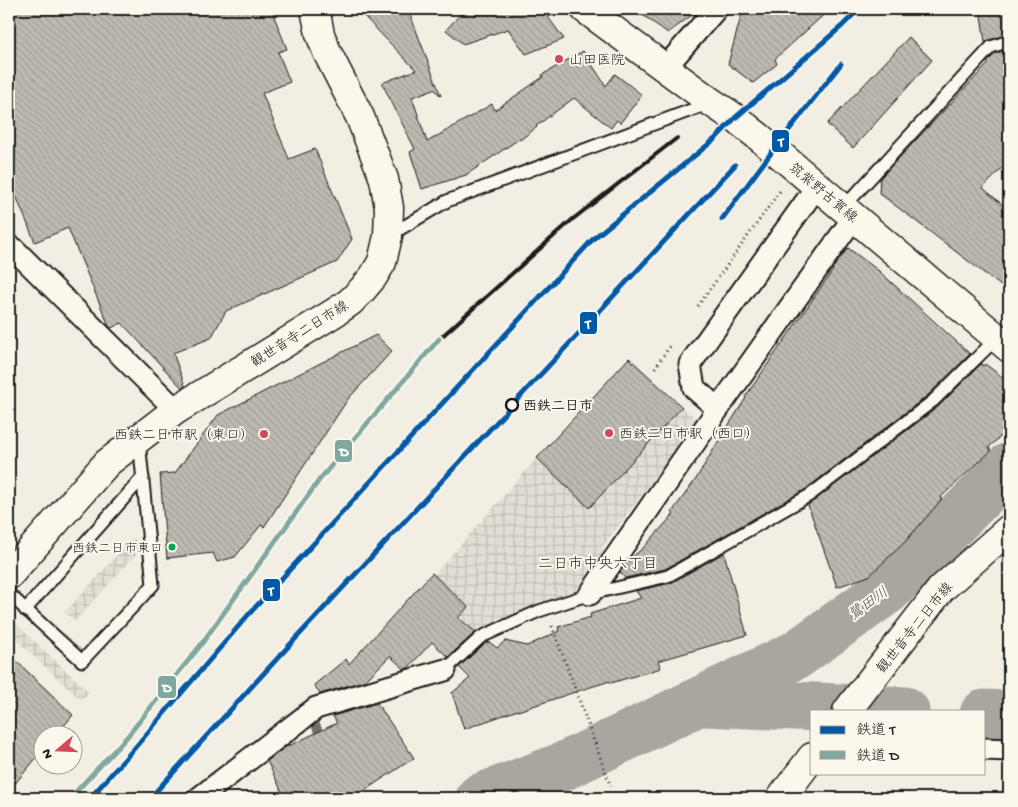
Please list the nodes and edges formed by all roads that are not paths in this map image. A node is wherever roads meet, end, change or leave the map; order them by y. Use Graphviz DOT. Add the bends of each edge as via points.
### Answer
graph roads {
  1 [pos="315,9"];
  2 [pos="585,9"];
  3 [pos="716,9"];
  4 [pos="1009,41"];
  5 [pos="665,68"];
  6 [pos="711,102"];
  7 [pos="818,186"];
  8 [pos="848,212"];
  9 [pos="388,236"];
  10 [pos="9,246"];
  11 [pos="1003,343"];
  12 [pos="718,409"];
  13 [pos="176,410"];
  14 [pos="139,438"];
  15 [pos="143,476"];
  16 [pos="1009,530"];
  17 [pos="9,575"];
  18 [pos="9,594"];
  19 [pos="590,594"];
  20 [pos="26,610"];
  21 [pos="444,670"];
  22 [pos="848,710"];
  23 [pos="986,749"];
  24 [pos="1009,750"];
  25 [pos="810,760"];
  26 [pos="200,798"];
  27 [pos="781,798"];
  1 -- 9 [label="main road, 観世音寺二日市線" via="327,52 360,116 384,180 389,208"];
  2 -- 5 [label="main road, 筑紫野古賀線"];
  3 -- 5 [label="street"];
  4 -- 8 [label="lane" via="991,47"];
  5 -- 6 [label="main road, 筑紫野古賀線"];
  6 -- 7 [label="main road, 筑紫野古賀線"];
  6 -- 9 [label="lane" via="447,201"];
  7 -- 8 [label="main road, 筑紫野古賀線"];
  7 -- 12 [label="street" via="690,364 694,388"];
  8 -- 11 [label="main road, 筑紫野古賀線"];
  8 -- 12 [label="street"];
  9 -- 13 [label="main road, 観世音寺二日市線" via="382,262 350,302"];
  10 -- 13 [label="street"];
  11 -- 19 [label="lane" via="810,495 668,576"];
  12 -- 19 [label="street"];
  13 -- 14 [label="main road, 観世音寺二日市線"];
  14 -- 15 [label="lane"];
  14 -- 17 [label="main road, 観世音寺二日市線" via="107,463"];
  15 -- 20 [label="lane"];
  15 -- 20 [label="lane" via="153,585 82,662"];
  16 -- 22 [label="main road, 観世音寺二日市線" via="941,589"];
  18 -- 20 [label="lane"];
  19 -- 21 [label="lane" via="539,611 481,637"];
  21 -- 26 [label="street" via="316,708"];
  23 -- 24 [label="street"];
  25 -- 27 [label="main road"];
}
